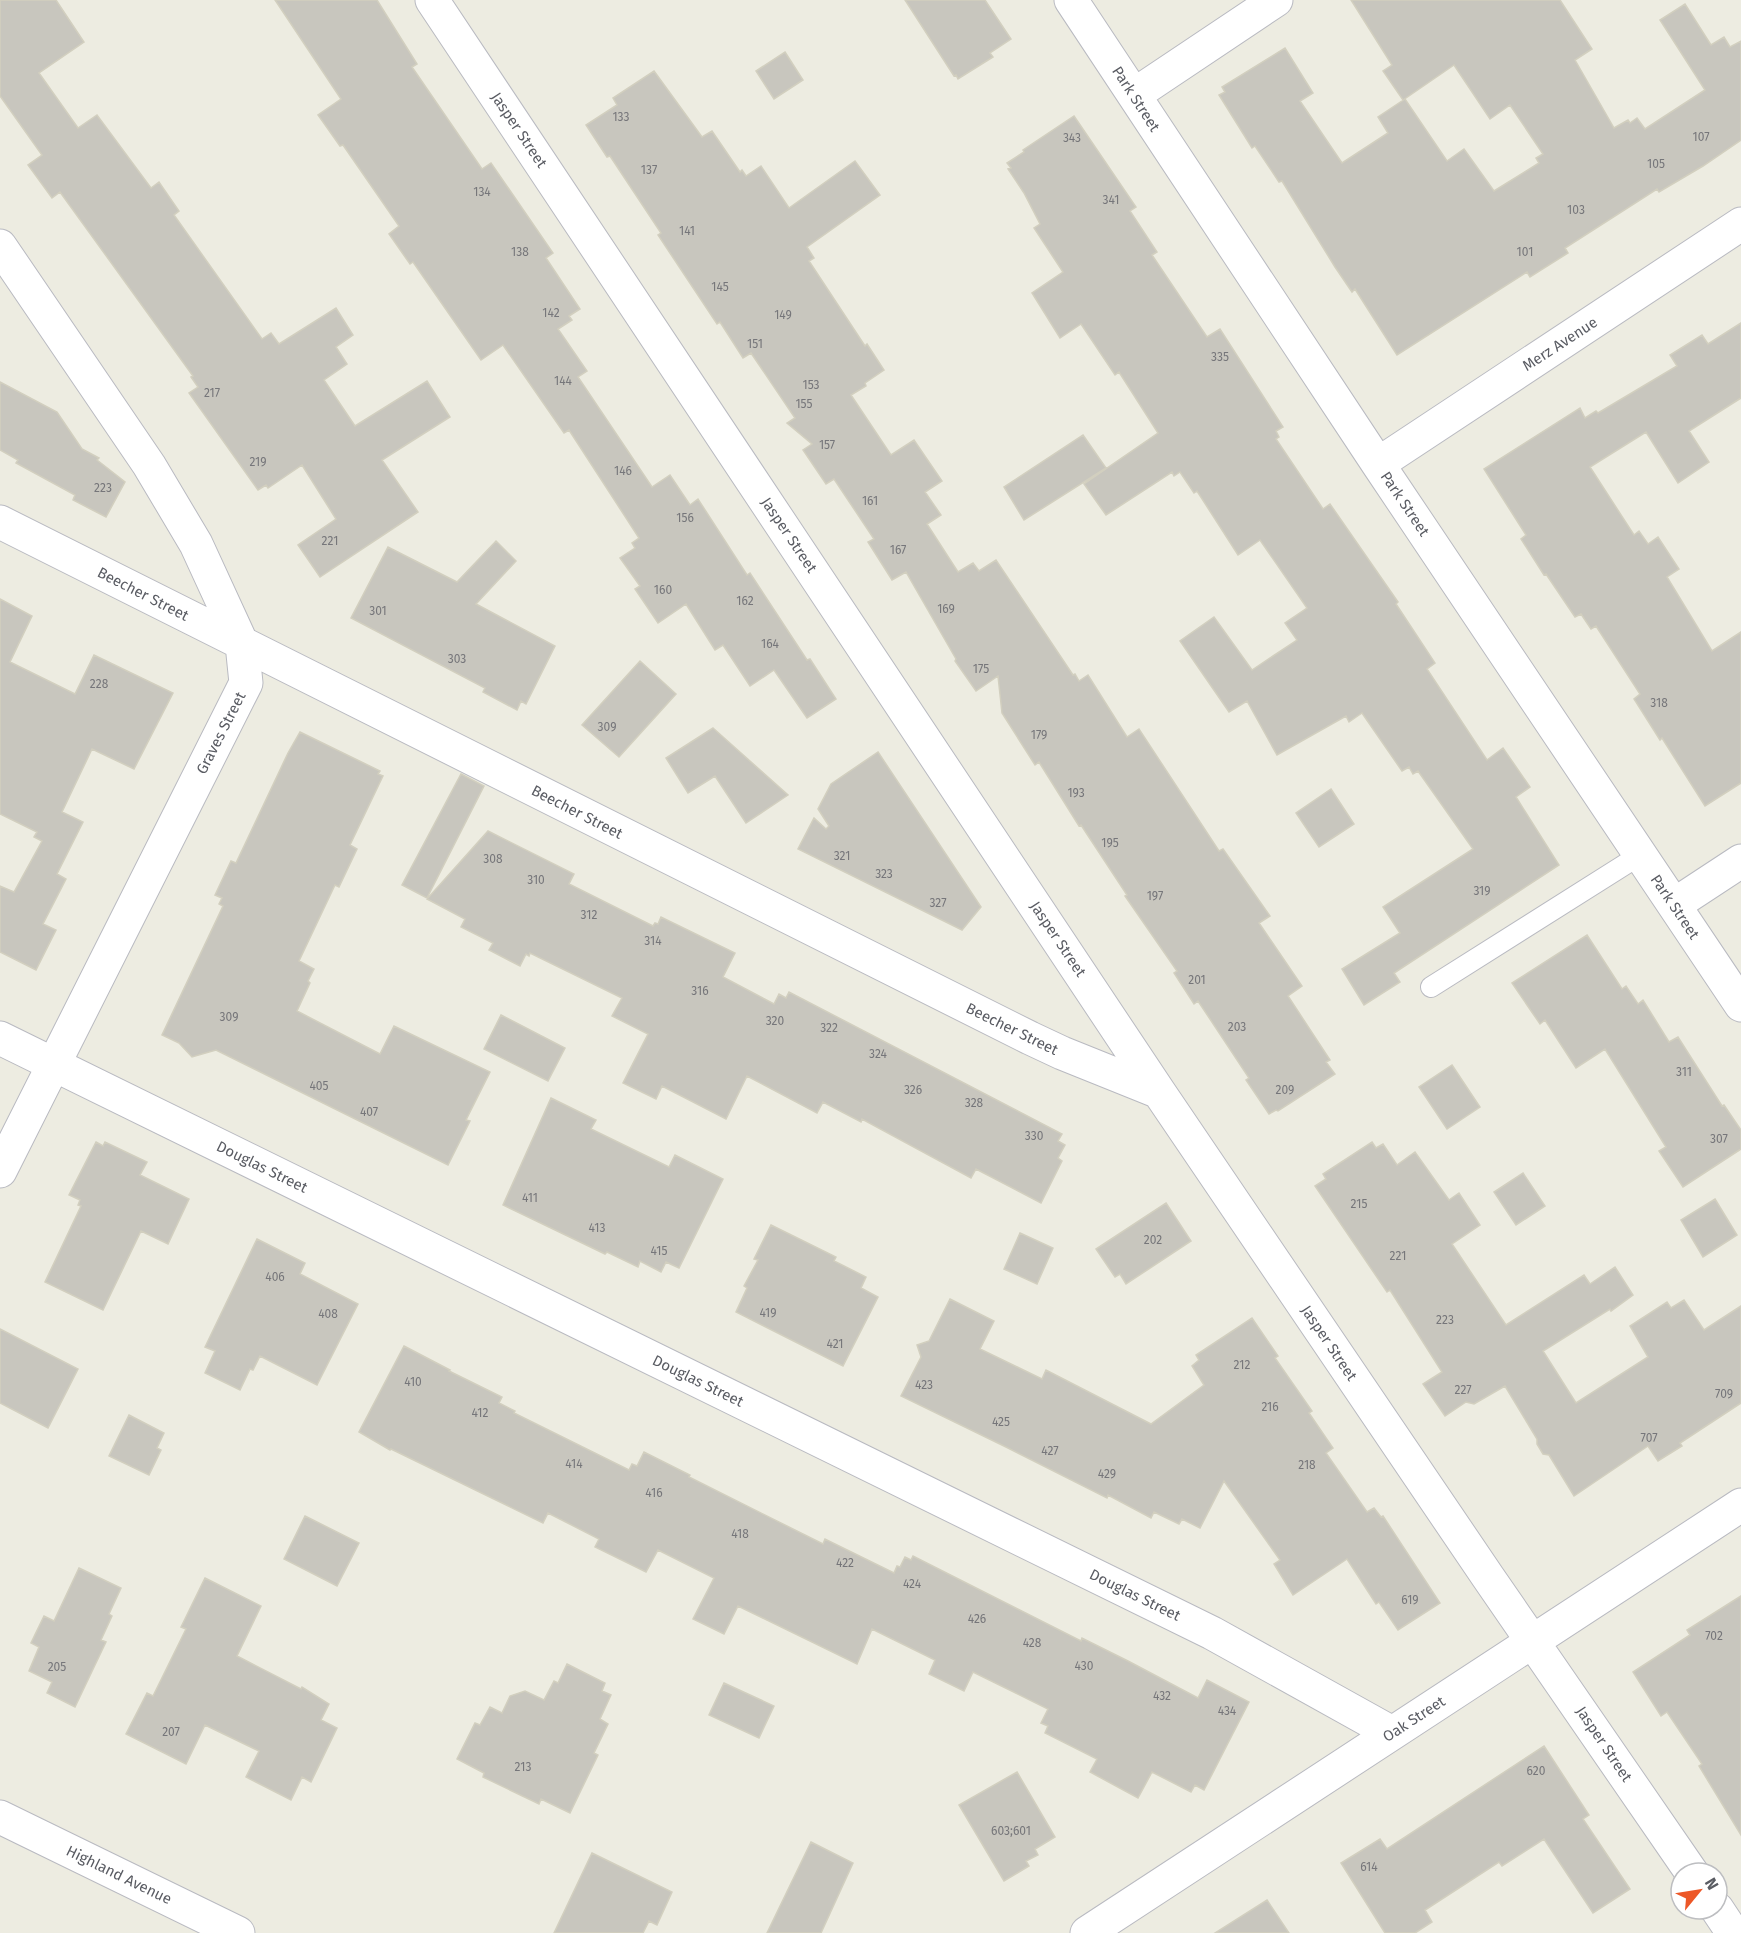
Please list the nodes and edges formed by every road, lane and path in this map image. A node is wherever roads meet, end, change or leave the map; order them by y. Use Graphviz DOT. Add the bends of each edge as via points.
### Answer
graph roads {
  1 [pos="432,0"];
  2 [pos="1071,0"];
  3 [pos="1276,0"];
  4 [pos="1134,95"];
  5 [pos="1741,224"];
  6 [pos="0,246"];
  7 [pos="1378,464"];
  8 [pos="0,522"];
  9 [pos="242,644"];
  10 [pos="1640,855"];
  11 [pos="1741,861"];
  12 [pos="1674,905"];
  13 [pos="1431,987"];
  14 [pos="1741,1005"];
  15 [pos="0,1038"];
  16 [pos="53,1064"];
  17 [pos="1159,1092"];
  18 [pos="0,1171"];
  19 [pos="1741,1506"];
  20 [pos="1533,1641"];
  21 [pos="1392,1733"];
  22 [pos="0,1817"];
  23 [pos="1684,1861"];
  24 [pos="238,1933"];
  25 [pos="1087,1933"];
  1 -- 17 [label="street, Jasper Street"];
  2 -- 4 [label="street, Park Street"];
  3 -- 4 [label="street"];
  4 -- 7 [label="street, Park Street"];
  5 -- 7 [label="street, Merz Avenue"];
  6 -- 9 [label="street, Graves Street" via="149,465 196,544"];
  7 -- 10 [label="street, Park Street"];
  8 -- 9 [label="street, Beecher Street"];
  9 -- 16 [label="street, Graves Street" via="246,683"];
  9 -- 17 [label="street, Beecher Street" via="1041,1043"];
  10 -- 12 [label="street, Park Street"];
  10 -- 13 [label="lane"];
  11 -- 12 [label="street"];
  12 -- 14 [label="street, Park Street"];
  15 -- 16 [label="street, Douglas Street"];
  16 -- 18 [label="street, Graves Street"];
  16 -- 21 [label="street, Douglas Street" via="1212,1633"];
  17 -- 20 [label="street, Jasper Street"];
  19 -- 20 [label="street, Oak Street"];
  20 -- 21 [label="street, Oak Street"];
  20 -- 23 [label="street, Jasper Street"];
  21 -- 25 [label="street, Oak Street"];
  22 -- 24 [label="street, Highland Avenue"];
}
